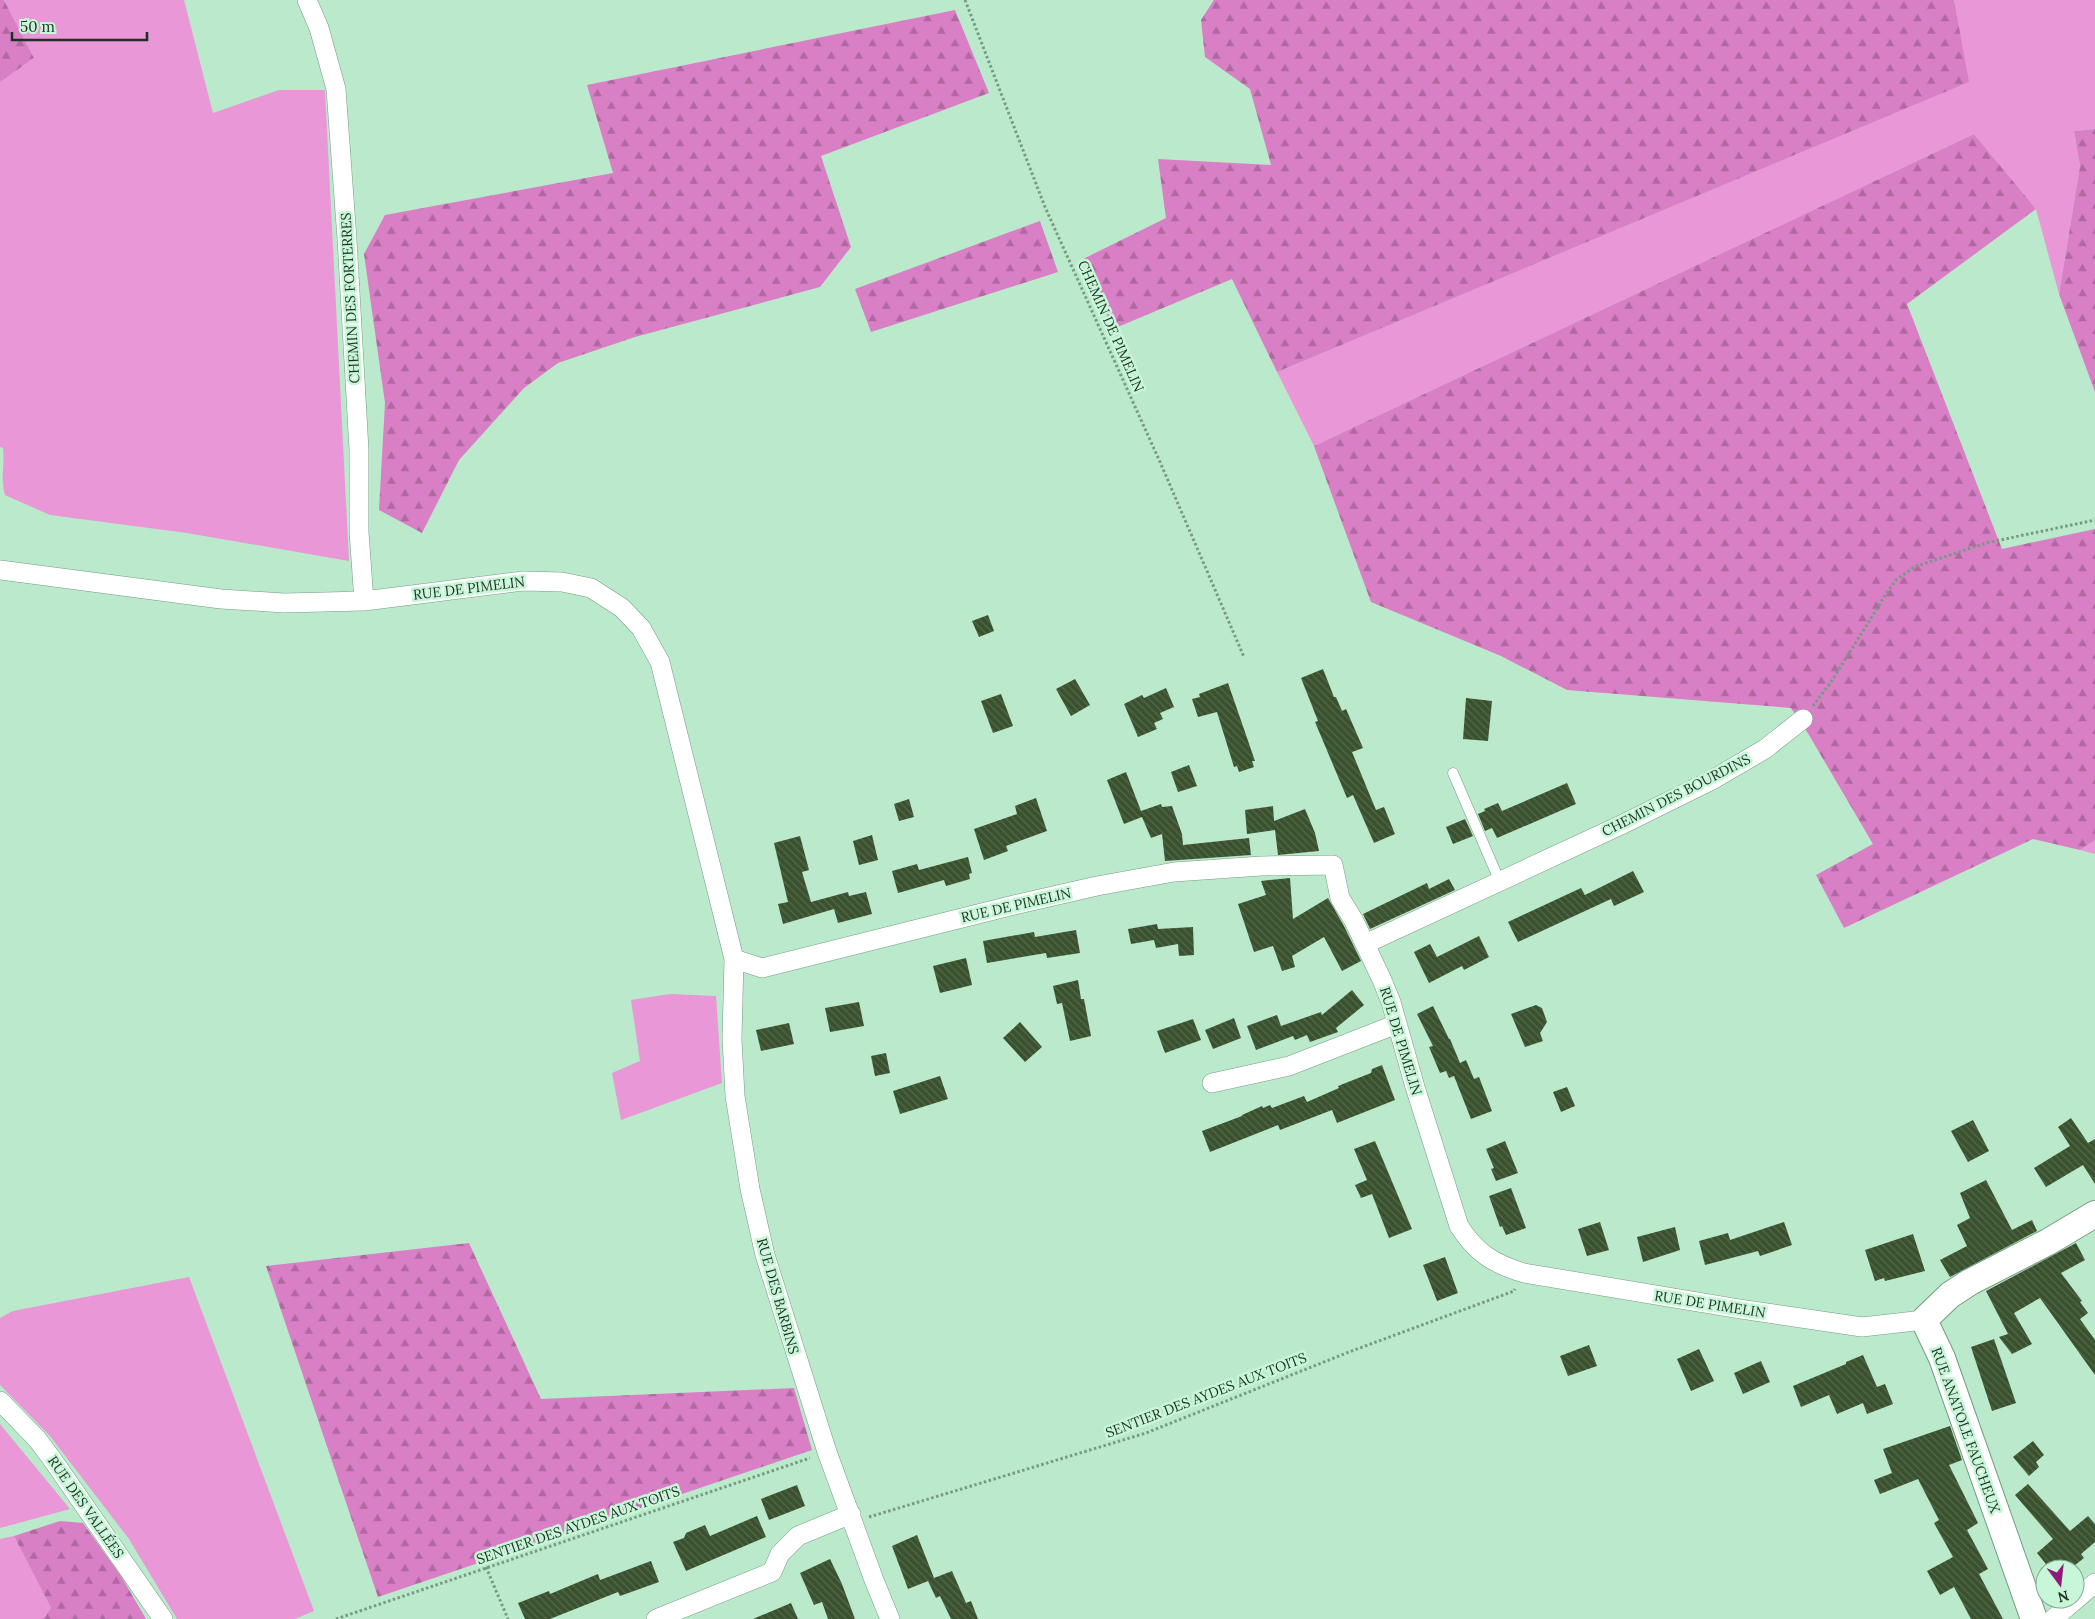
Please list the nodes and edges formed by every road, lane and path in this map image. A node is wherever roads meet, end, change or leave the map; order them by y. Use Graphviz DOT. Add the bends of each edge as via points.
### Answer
graph roads {
  1 [pos="308,0"];
  2 [pos="965,0"];
  3 [pos="2095,520"];
  4 [pos="0,570"];
  5 [pos="364,601"];
  6 [pos="1244,657"];
  7 [pos="1803,719"];
  8 [pos="1453,773"];
  9 [pos="1500,882"];
  10 [pos="1365,944"];
  11 [pos="734,959"];
  12 [pos="762,968"];
  13 [pos="734,981"];
  14 [pos="1397,1024"];
  15 [pos="1212,1083"];
  16 [pos="2095,1214"];
  17 [pos="1524,1273"];
  18 [pos="1924,1320"];
  19 [pos="0,1401"];
  20 [pos="828,1452"];
  21 [pos="852,1518"];
  22 [pos="486,1567"];
  23 [pos="2095,1583"];
  24 [pos="163,1619"];
  25 [pos="336,1619"];
  26 [pos="508,1619"];
  27 [pos="656,1619"];
  28 [pos="890,1619"];
  29 [pos="2034,1619"];
  30 [pos="2053,1619"];
  1 -- 5 [label="street, CHEMIN DES FORTERRES" via="336,89 359,450 359,532"];
  2 -- 6 [label="path, CHEMIN DE PIMELIN" via="1045,207"];
  3 -- 7 [label="path" via="1986,544 1914,567 1888,590 1831,682"];
  4 -- 5 [label="street, RUE DE PIMELIN" via="221,599 284,603"];
  5 -- 11 [label="street, RUE DE PIMELIN" via="523,580 562,582 591,588 622,608 641,628 660,662"];
  7 -- 9 [label="street, CHEMIN DES BOURDINS" via="1765,749 1725,773"];
  8 -- 9 [label="lane"];
  9 -- 10 [label="street, CHEMIN DES BOURDINS"];
  10 -- 12 [label="street, RUE DE PIMELIN" via="1340,898 1332,865 1261,866 1174,872 1097,886"];
  10 -- 14 [label="street, RUE DE PIMELIN"];
  11 -- 12 [label="street"];
  11 -- 13 [label="street, RUE DES BARBINS"];
  12 -- 13 [label="street, RUE DE PIMELIN"];
  13 -- 20 [label="street, RUE DES BARBINS" via="732,1039 735,1096 750,1188 773,1286"];
  14 -- 15 [label="street" via="1289,1066"];
  14 -- 17 [label="street, RUE DE PIMELIN" via="1459,1226 1470,1243 1480,1251 1496,1262"];
  16 -- 18 [label="main road" via="1970,1282 1950,1295"];
  17 -- 18 [label="street, RUE DE PIMELIN" via="1862,1327"];
  17 -- 21 [label="path, SENTIER DES AYDES AUX TOITS" via="1514,1291 1146,1433"];
  18 -- 29 [label="main road, RUE ANATOLE FAUCHEUX" via="1942,1358"];
  19 -- 24 [label="street, RUE DES VALLÉES" via="52,1459"];
  20 -- 21 [label="street, RUE DES BARBINS"];
  20 -- 22 [label="path, SENTIER DES AYDES AUX TOITS"];
  21 -- 27 [label="street" via="798,1536 780,1554 772,1572"];
  21 -- 28 [label="street, RUE DES BARBINS"];
  22 -- 25 [label="path, SENTIER DES AYDES AUX TOITS"];
  22 -- 26 [label="path"];
  23 -- 30 [label="street"];
}
